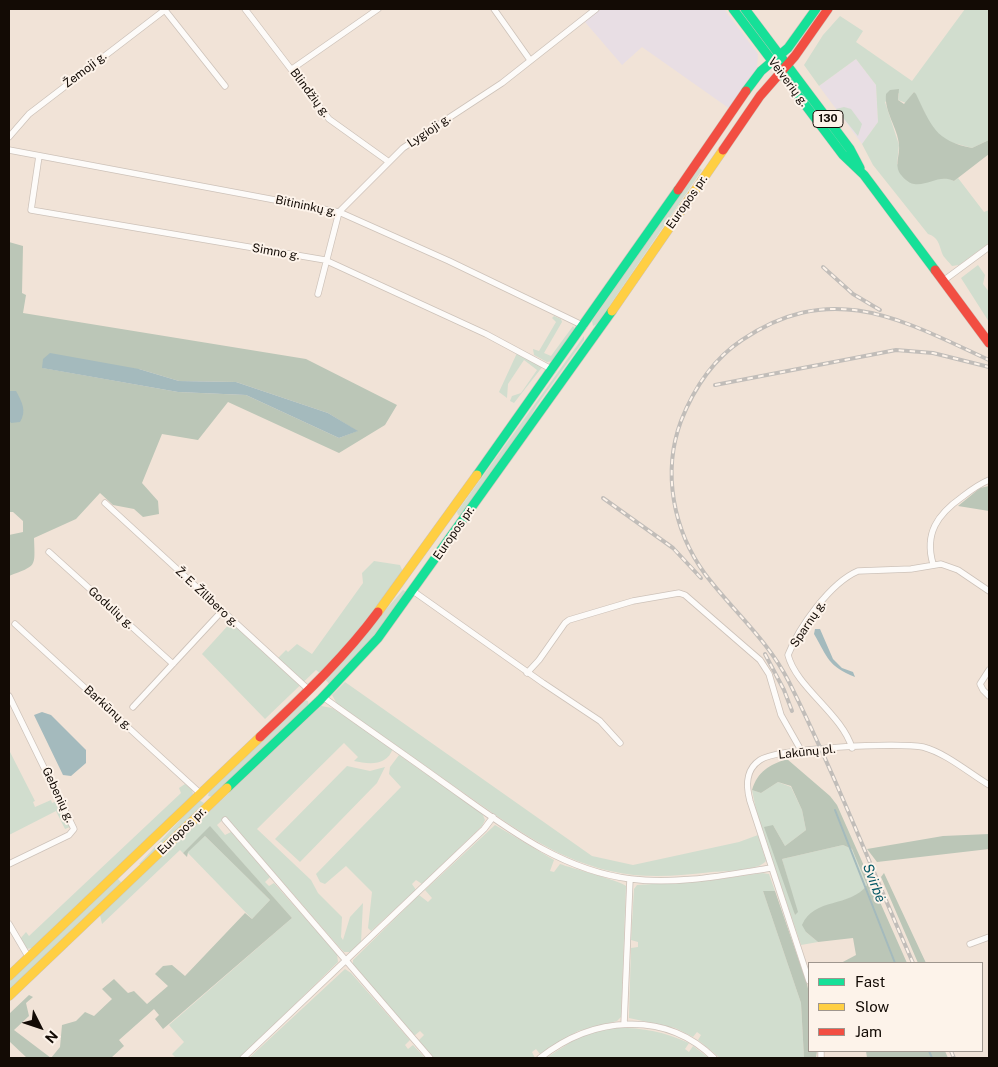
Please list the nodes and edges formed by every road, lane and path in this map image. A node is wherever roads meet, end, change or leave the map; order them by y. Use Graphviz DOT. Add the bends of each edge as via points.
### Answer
graph roads {
  1 [pos="165,9"];
  2 [pos="245,9"];
  3 [pos="378,9"];
  4 [pos="494,9"];
  5 [pos="596,9"];
  6 [pos="733,9"];
  7 [pos="744,9"];
  8 [pos="816,9"];
  9 [pos="828,9"];
  10 [pos="776,58"];
  11 [pos="530,60"];
  12 [pos="787,65"];
  13 [pos="292,69"];
  14 [pos="780,72"];
  15 [pos="224,86"];
  16 [pos="9,137"];
  17 [pos="9,150"];
  18 [pos="39,156"];
  19 [pos="701,157"];
  20 [pos="389,162"];
  21 [pos="713,165"];
  22 [pos="864,175"];
  23 [pos="339,212"];
  24 [pos="989,247"];
  25 [pos="325,260"];
  26 [pos="943,280"];
  27 [pos="318,294"];
  28 [pos="584,326"];
  29 [pos="989,342"];
  30 [pos="589,344"];
  31 [pos="553,370"];
  32 [pos="989,480"];
  33 [pos="105,503"];
  34 [pos="448,517"];
  35 [pos="460,525"];
  36 [pos="49,552"];
  37 [pos="933,564"];
  38 [pos="401,582"];
  39 [pos="989,590"];
  40 [pos="413,591"];
  41 [pos="222,611"];
  42 [pos="15,624"];
  43 [pos="173,664"];
  44 [pos="989,670"];
  45 [pos="528,673"];
  46 [pos="309,690"];
  47 [pos="9,696"];
  48 [pos="989,696"];
  49 [pos="321,699"];
  50 [pos="133,707"];
  51 [pos="620,742"];
  52 [pos="852,748"];
  53 [pos="802,752"];
  54 [pos="989,785"];
  55 [pos="201,794"];
  56 [pos="211,804"];
  57 [pos="493,817"];
  58 [pos="225,820"];
  59 [pos="134,857"];
  60 [pos="9,864"];
  61 [pos="771,868"];
  62 [pos="138,873"];
  63 [pos="630,879"];
  64 [pos="9,924"];
  65 [pos="989,937"];
  66 [pos="970,944"];
  67 [pos="29,958"];
  68 [pos="345,961"];
  69 [pos="9,976"];
  70 [pos="808,978"];
  71 [pos="9,996"];
  72 [pos="624,1024"];
  73 [pos="243,1058"];
  74 [pos="430,1058"];
  75 [pos="540,1058"];
  76 [pos="714,1058"];
  1 -- 15 [label="street"];
  1 -- 16 [label="street, Žemoji g." via="29,114"];
  2 -- 13 [label="street, Blindžių g."];
  3 -- 13 [label="street"];
  4 -- 11 [label="street"];
  5 -- 11 [label="street, Lygioji g."];
  6 -- 10 [label="main road, Veiverių g. / 130"];
  7 -- 10 [label="main road, Veiverių g. / 130"];
  8 -- 10 [label="main road, Europos pr." via="788,48"];
  9 -- 12 [label="main road, Europos pr."];
  10 -- 12 [label="main road, Veiverių g. / 130"];
  10 -- 14 [label="main road, Veiverių g. / 130"];
  10 -- 19 [label="main road, Europos pr." via="761,71"];
  11 -- 20 [label="street, Lygioji g." via="502,83 403,148"];
  12 -- 14 [label="main road, Europos pr."];
  12 -- 22 [label="main road, Veiverių g. / 130" via="850,149"];
  13 -- 20 [label="street, Blindžių g." via="329,119"];
  14 -- 21 [label="main road, Europos pr."];
  14 -- 22 [label="main road, Veiverių g. / 130" via="843,155"];
  17 -- 18 [label="street, Bitininkų g."];
  18 -- 23 [label="street, Bitininkų g."];
  18 -- 25 [label="street, Simno g." via="31,210"];
  19 -- 21 [label="main road"];
  19 -- 28 [label="main road, Europos pr."];
  20 -- 23 [label="street, Lygioji g."];
  21 -- 30 [label="main road, Europos pr."];
  22 -- 26 [label="main road, Veiverių g. / 130"];
  23 -- 25 [label="street, Lygioji g."];
  23 -- 28 [label="street, Bitininkų g."];
  24 -- 26 [label="street"];
  25 -- 27 [label="street, Lygioji g."];
  25 -- 31 [label="street, Simno g." via="486,334"];
  26 -- 29 [label="main road, Veiverių g. / 130"];
  28 -- 30 [label="main road" via="589,330"];
  28 -- 31 [label="main road, Europos pr."];
  30 -- 35 [label="main road, Europos pr."];
  31 -- 34 [label="main road, Europos pr."];
  32 -- 37 [label="street" via="946,508 939,517 930,545"];
  33 -- 41 [label="street, Ž. E. Žilibero g."];
  34 -- 35 [label="main road"];
  34 -- 38 [label="main road, Europos pr."];
  35 -- 40 [label="main road, Europos pr."];
  36 -- 43 [label="street, Godulių g."];
  37 -- 39 [label="street, Sparnų g." via="948,566"];
  37 -- 52 [label="street, Sparnų g." via="850,574 819,605 790,649 788,655 792,665 844,731"];
  38 -- 40 [label="main road"];
  38 -- 46 [label="main road, Europos pr." via="362,634"];
  40 -- 45 [label="street"];
  40 -- 49 [label="main road, Europos pr." via="365,653"];
  41 -- 43 [label="street"];
  41 -- 46 [label="street, Ž. E. Žilibero g."];
  42 -- 55 [label="street, Barkūnų g."];
  43 -- 50 [label="street"];
  44 -- 48 [label="street" via="980,684"];
  45 -- 51 [label="street" via="600,721"];
  45 -- 53 [label="street" via="569,620 633,601 679,593 686,595 760,660 781,715"];
  46 -- 49 [label="main road"];
  46 -- 55 [label="main road, Europos pr."];
  47 -- 60 [label="street, Gebenių g." via="74,829 69,835"];
  49 -- 56 [label="main road, Europos pr."];
  49 -- 57 [label="street"];
  52 -- 53 [label="street, Lakūnų pl."];
  52 -- 54 [label="street, Lakūnų pl." via="922,747"];
  53 -- 61 [label="street, Lakūnų pl." via="776,754 760,760 748,778 750,801"];
  55 -- 56 [label="main road"];
  55 -- 59 [label="main road, Europos pr."];
  56 -- 62 [label="main road, Europos pr."];
  57 -- 63 [label="street" via="555,856 597,872"];
  57 -- 68 [label="street"];
  58 -- 68 [label="street"];
  59 -- 62 [label="main road" via="134,868"];
  59 -- 67 [label="main road, Europos pr."];
  61 -- 63 [label="street" via="682,880"];
  61 -- 70 [label="street, Lakūnų pl."];
  62 -- 71 [label="main road, Europos pr."];
  63 -- 72 [label="street"];
  64 -- 67 [label="street"];
  65 -- 66 [label="street"];
  67 -- 69 [label="main road, Europos pr."];
  68 -- 73 [label="street"];
  68 -- 74 [label="street"];
  72 -- 75 [label="street" via="576,1035"];
  72 -- 76 [label="street" via="674,1033 700,1046"];
}
